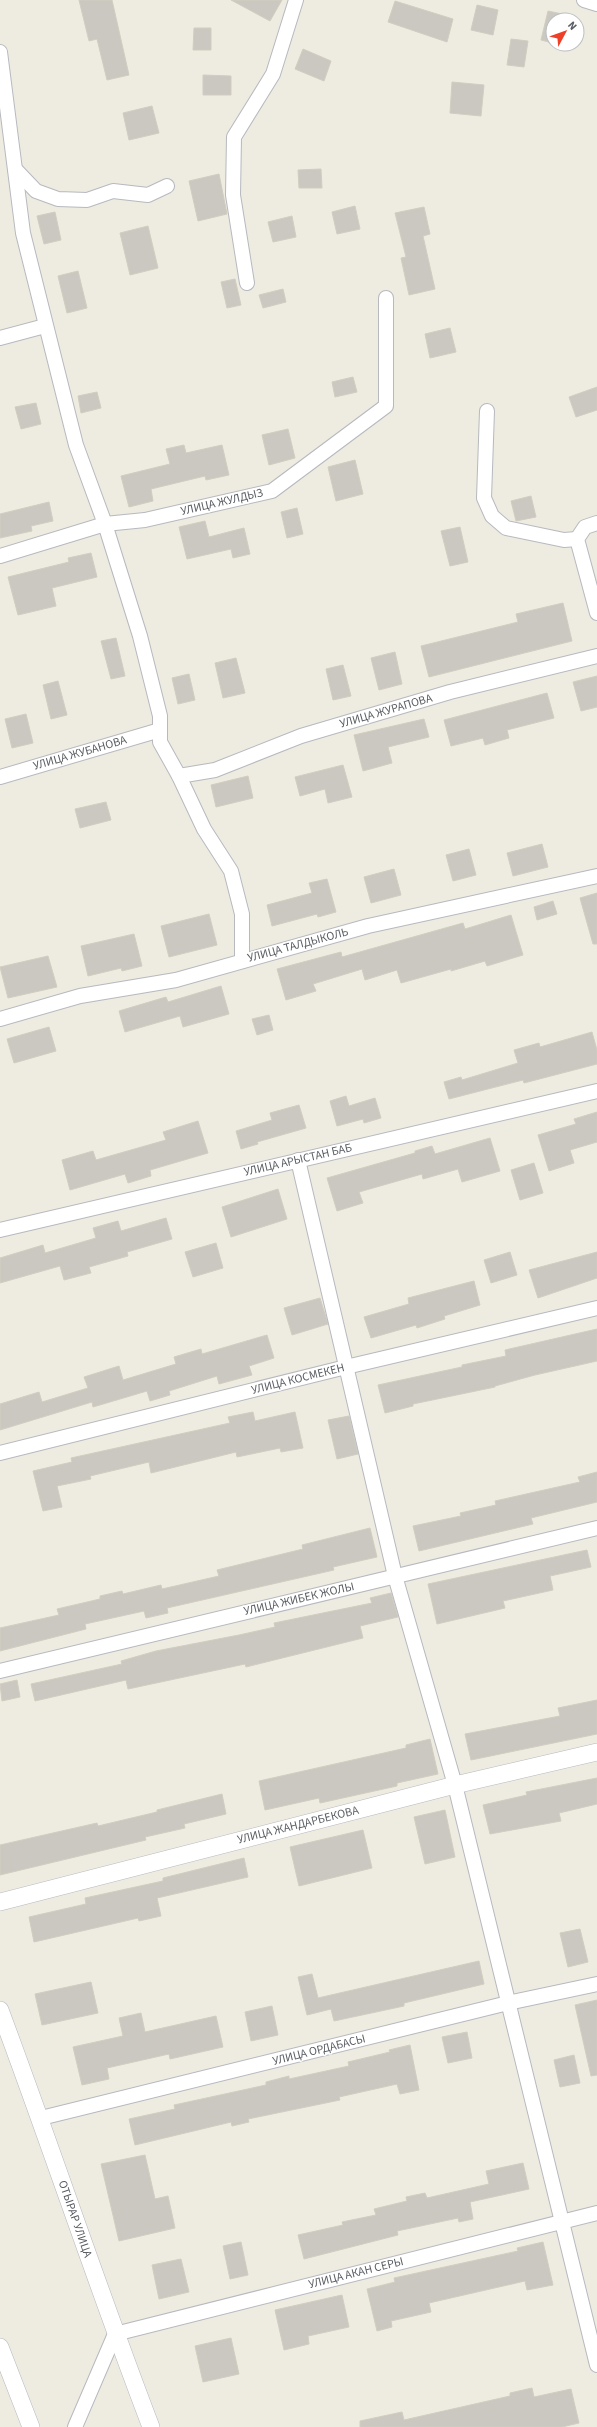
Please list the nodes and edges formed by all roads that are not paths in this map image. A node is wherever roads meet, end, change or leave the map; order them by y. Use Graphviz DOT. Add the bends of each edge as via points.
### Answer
graph roads {
  1 [pos="296,0"];
  2 [pos="584,0"];
  3 [pos="597,4"];
  4 [pos="0,52"];
  5 [pos="4,123"];
  6 [pos="15,169"];
  7 [pos="167,186"];
  8 [pos="247,283"];
  9 [pos="386,298"];
  10 [pos="45,326"];
  11 [pos="0,338"];
  12 [pos="488,411"];
  13 [pos="597,523"];
  14 [pos="105,524"];
  15 [pos="577,539"];
  16 [pos="0,556"];
  17 [pos="597,614"];
  18 [pos="597,656"];
  19 [pos="160,730"];
  20 [pos="179,776"];
  21 [pos="0,777"];
  22 [pos="597,876"];
  23 [pos="242,961"];
  24 [pos="0,1019"];
  25 [pos="597,1091"];
  26 [pos="298,1160"];
  27 [pos="0,1230"];
  28 [pos="597,1308"];
  29 [pos="346,1367"];
  30 [pos="0,1453"];
  31 [pos="597,1528"];
  32 [pos="395,1576"];
  33 [pos="0,1670"];
  34 [pos="597,1752"];
  35 [pos="455,1785"];
  36 [pos="0,1902"];
  37 [pos="597,1984"];
  38 [pos="508,2003"];
  39 [pos="0,2010"];
  40 [pos="40,2118"];
  41 [pos="597,2213"];
  42 [pos="560,2221"];
  43 [pos="115,2334"];
  44 [pos="0,2347"];
  45 [pos="597,2365"];
  46 [pos="31,2427"];
  47 [pos="75,2427"];
  48 [pos="151,2427"];
  1 -- 8 [label="street" via="274,74 234,137 233,195"];
  2 -- 3 [label="street"];
  4 -- 5 [label="street"];
  5 -- 6 [label="street"];
  6 -- 7 [label="street" via="36,191 58,199 87,200 113,191 148,195"];
  6 -- 10 [label="street" via="23,233"];
  9 -- 14 [label="street, УЛИЦА ЖУЛДЫЗ" via="386,406 272,491 145,520"];
  10 -- 11 [label="street"];
  10 -- 14 [label="street" via="76,445"];
  12 -- 15 [label="street" via="484,498 492,516 506,528 564,540"];
  13 -- 15 [label="street" via="585,527"];
  14 -- 16 [label="street, УЛИЦА ЖУЛДЫЗ"];
  14 -- 19 [label="street" via="140,636 160,716"];
  15 -- 17 [label="street"];
  18 -- 20 [label="street, УЛИЦА ЖУРАПОВА" via="450,692 301,736 215,770"];
  19 -- 20 [label="street" via="160,742"];
  19 -- 21 [label="street, УЛИЦА ЖУБАНОВА"];
  20 -- 23 [label="street" via="204,829 231,871 242,914"];
  22 -- 23 [label="street, УЛИЦА ТАЛДЫКОЛЬ" via="368,926"];
  23 -- 24 [label="street, УЛИЦА ТАЛДЫКОЛЬ" via="176,980 80,996"];
  25 -- 26 [label="street, УЛИЦА АРЫСТАН БАБ"];
  26 -- 27 [label="street, УЛИЦА АРЫСТАН БАБ"];
  26 -- 29 [label="street"];
  28 -- 29 [label="street, УЛИЦА КОСМЕКЕН"];
  29 -- 30 [label="street, УЛИЦА КОСМЕКЕН"];
  29 -- 32 [label="street"];
  31 -- 32 [label="street, УЛИЦА ЖИБЕК ЖОЛЫ"];
  32 -- 33 [label="street, УЛИЦА ЖИБЕК ЖОЛЫ"];
  32 -- 35 [label="street"];
  34 -- 35 [label="street, УЛИЦА ЖАНДАРБЕКОВА"];
  35 -- 36 [label="street, УЛИЦА ЖАНДАРБЕКОВА"];
  35 -- 38 [label="street"];
  37 -- 38 [label="street, УЛИЦА ОРДАБАСЫ"];
  38 -- 40 [label="street, УЛИЦА ОРДАБАСЫ"];
  38 -- 42 [label="street"];
  39 -- 40 [label="street, ОТЫРАР УЛИЦА"];
  40 -- 43 [label="street, ОТЫРАР УЛИЦА"];
  41 -- 42 [label="street, УЛИЦА АКАН СЕРЫ"];
  42 -- 43 [label="street, УЛИЦА АКАН СЕРЫ"];
  42 -- 45 [label="street"];
  43 -- 47 [label="street"];
  43 -- 48 [label="street, ОТЫРАР УЛИЦА"];
  44 -- 46 [label="street"];
}
